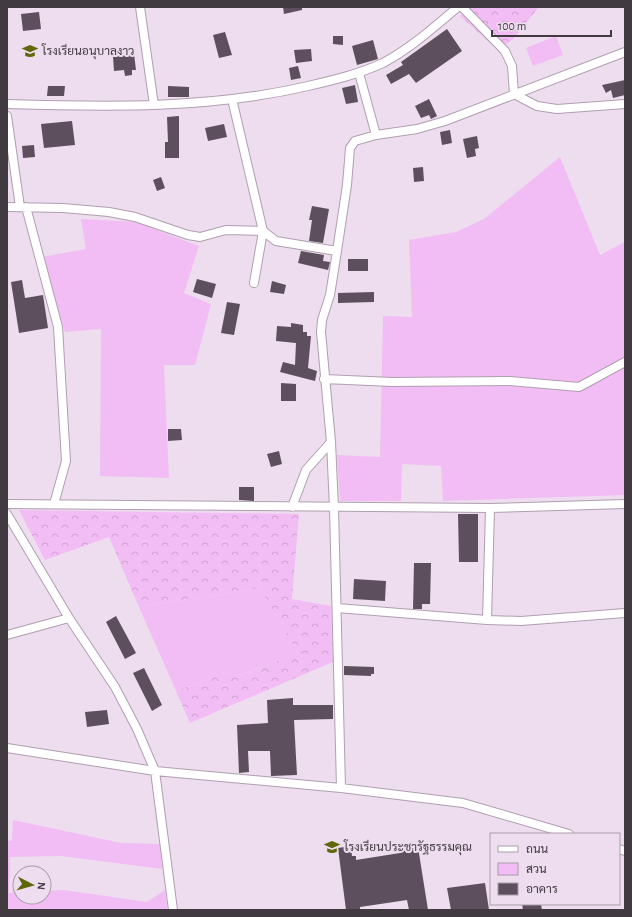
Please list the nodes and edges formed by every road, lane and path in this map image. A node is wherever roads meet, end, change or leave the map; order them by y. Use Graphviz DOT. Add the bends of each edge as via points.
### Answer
graph roads {
  1 [pos="140,7"];
  2 [pos="458,7"];
  3 [pos="462,7"];
  4 [pos="625,52"];
  5 [pos="359,74"];
  6 [pos="514,94"];
  7 [pos="232,99"];
  8 [pos="7,104"];
  9 [pos="625,104"];
  10 [pos="154,105"];
  11 [pos="7,116"];
  12 [pos="376,135"];
  13 [pos="7,207"];
  14 [pos="23,207"];
  15 [pos="263,231"];
  16 [pos="337,251"];
  17 [pos="254,283"];
  18 [pos="625,362"];
  19 [pos="324,379"];
  20 [pos="331,442"];
  21 [pos="7,504"];
  22 [pos="54,504"];
  23 [pos="625,504"];
  24 [pos="292,507"];
  25 [pos="334,508"];
  26 [pos="490,508"];
  27 [pos="7,514"];
  28 [pos="337,608"];
  29 [pos="625,613"];
  30 [pos="69,618"];
  31 [pos="487,620"];
  32 [pos="7,635"];
  33 [pos="7,748"];
  34 [pos="155,771"];
  35 [pos="341,788"];
  36 [pos="565,833"];
  37 [pos="173,910"];
  1 -- 10 [label="street"];
  2 -- 5 [label="street" via="406,50"];
  3 -- 6 [label="street" via="505,51 512,66"];
  4 -- 6 [label="street"];
  5 -- 7 [label="street" via="280,93"];
  5 -- 12 [label="street"];
  6 -- 9 [label="street" via="537,106 557,109"];
  6 -- 12 [label="street" via="445,122"];
  7 -- 10 [label="street"];
  7 -- 15 [label="street"];
  8 -- 10 [label="street"];
  11 -- 14 [label="street"];
  12 -- 16 [label="street" via="355,141 350,148"];
  13 -- 14 [label="street"];
  14 -- 15 [label="street" via="109,212 200,237 226,230"];
  14 -- 22 [label="street" via="58,327 66,461"];
  15 -- 16 [label="street" via="276,242"];
  15 -- 17 [label="street"];
  16 -- 19 [label="street" via="330,295 322,320"];
  18 -- 19 [label="street" via="578,387 510,381 392,382"];
  19 -- 20 [label="street"];
  20 -- 24 [label="street" via="306,470"];
  20 -- 25 [label="street"];
  21 -- 22 [label="street"];
  22 -- 24 [label="street"];
  23 -- 26 [label="street"];
  24 -- 25 [label="street"];
  25 -- 26 [label="street"];
  25 -- 28 [label="street"];
  26 -- 31 [label="street"];
  27 -- 30 [label="street"];
  28 -- 31 [label="street"];
  28 -- 35 [label="street"];
  29 -- 31 [label="street" via="521,621"];
  30 -- 32 [label="street"];
  30 -- 34 [label="street" via="115,687"];
  33 -- 34 [label="street"];
  34 -- 35 [label="street"];
  34 -- 37 [label="street"];
  35 -- 36 [label="street" via="463,804"];
}
